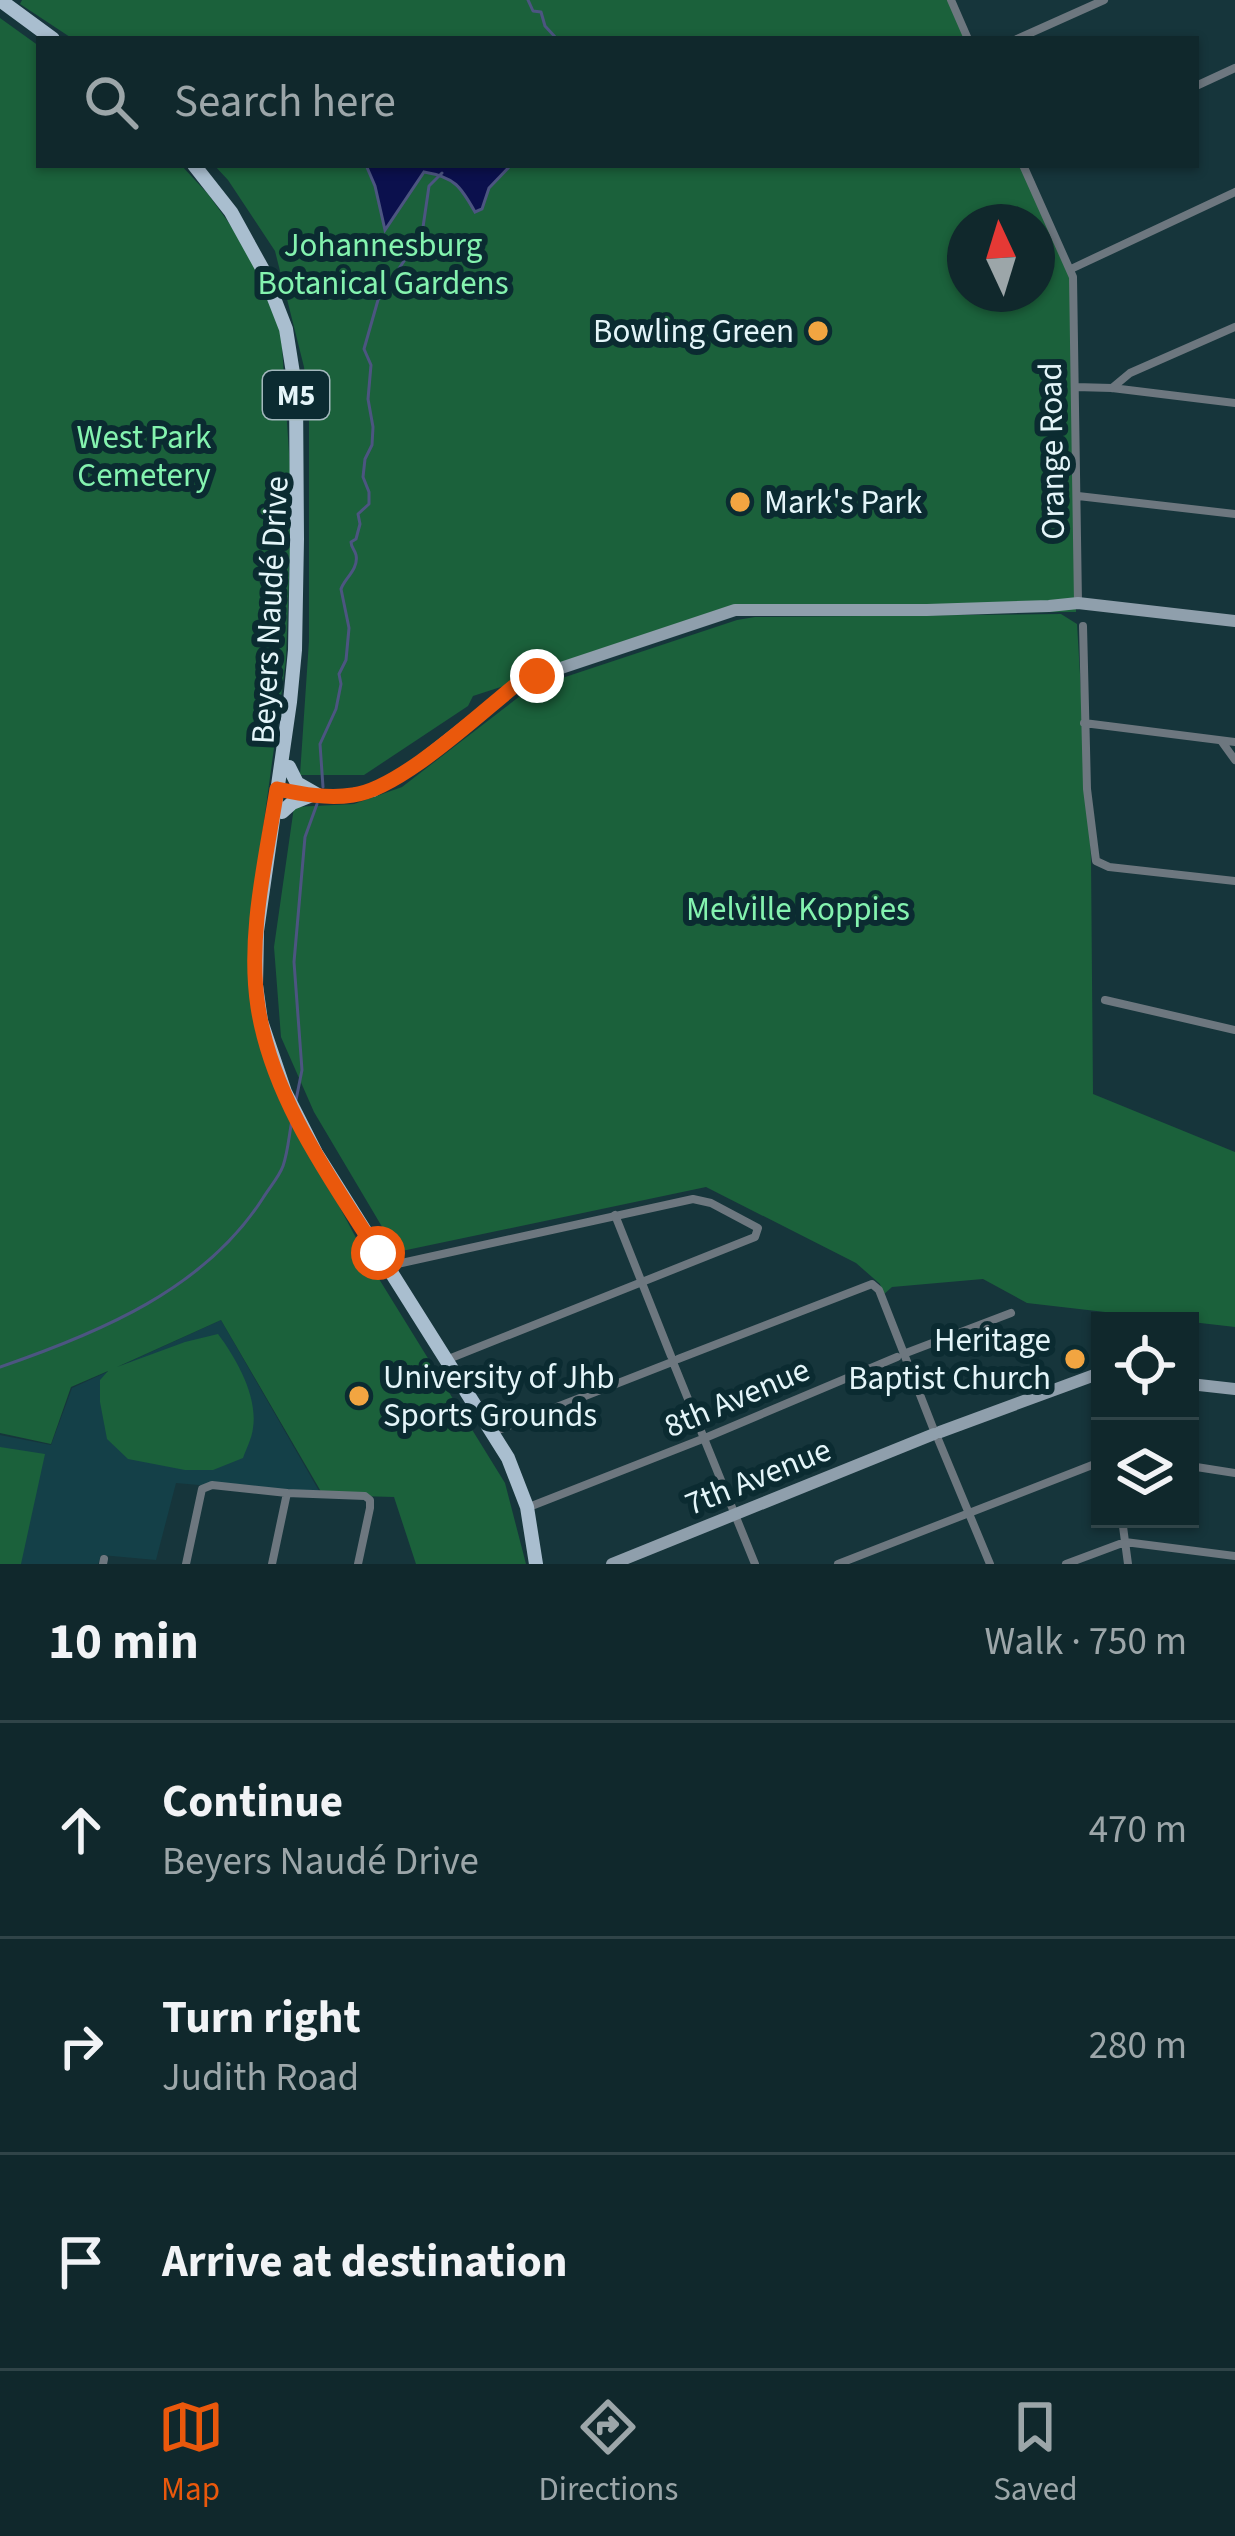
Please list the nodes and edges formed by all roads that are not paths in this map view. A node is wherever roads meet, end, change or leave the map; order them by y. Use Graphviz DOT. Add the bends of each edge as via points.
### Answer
graph roads {
  1 [pos="951,0"];
  2 [pos="1104,0"];
  3 [pos="10,2"];
  4 [pos="49,36"];
  5 [pos="62,36"];
  6 [pos="967,36"];
  7 [pos="1024,36"];
  8 [pos="1235,68"];
  9 [pos="1199,85"];
  10 [pos="200,168"];
  11 [pos="201,168"];
  12 [pos="1024,168"];
  13 [pos="1235,192"];
  14 [pos="1071,269"];
  15 [pos="1235,327"];
  16 [pos="1076,387"];
  17 [pos="1112,388"];
  18 [pos="1235,403"];
  19 [pos="1078,496"];
  20 [pos="1235,514"];
  21 [pos="1078,602"];
  22 [pos="1235,621"];
  23 [pos="1083,626"];
  24 [pos="1084,722"];
  25 [pos="1221,740"];
  26 [pos="1235,742"];
  27 [pos="1235,760"];
  28 [pos="289,766"];
  29 [pos="281,789"];
  30 [pos="315,795"];
  31 [pos="282,812"];
  32 [pos="1235,881"];
  33 [pos="1105,1000"];
  34 [pos="1235,1030"];
  35 [pos="616,1215"];
  36 [pos="390,1266"];
  37 [pos="642,1281"];
  38 [pos="1010,1313"];
  39 [pos="902,1355"];
  40 [pos="448,1359"];
  41 [pos="674,1359"];
  42 [pos="1091,1373"];
  43 [pos="1199,1385"];
  44 [pos="1235,1389"];
  45 [pos="495,1431"];
  46 [pos="937,1435"];
  47 [pos="705,1438"];
  48 [pos="1091,1465"];
  49 [pos="1199,1467"];
  50 [pos="1235,1473"];
  51 [pos="287,1492"];
  52 [pos="530,1506"];
  53 [pos="969,1512"];
  54 [pos="736,1515"];
  55 [pos="1124,1528"];
  56 [pos="1126,1542"];
  57 [pos="1235,1558"];
  58 [pos="186,1564"];
  59 [pos="272,1564"];
  60 [pos="358,1564"];
  61 [pos="539,1564"];
  62 [pos="612,1564"];
  63 [pos="755,1564"];
  64 [pos="838,1564"];
  65 [pos="990,1564"];
  66 [pos="1066,1564"];
  67 [pos="1128,1564"];
  1 -- 6 [label="street"];
  2 -- 7 [label="street"];
  3 -- 4 [label="main road"];
  3 -- 5 [label="main road"];
  8 -- 9 [label="street"];
  10 -- 29 [label="main road, Beyers Naudé Drive / M5" via="252,247 282,317 293,373 296,638"];
  11 -- 28 [label="main road, Beyers Naudé Drive / M5" via="267,262 302,378 304,578"];
  12 -- 14 [label="street, Orange Road"];
  13 -- 14 [label="street"];
  14 -- 16 [label="street, Orange Road"];
  15 -- 17 [label="street"];
  16 -- 17 [label="street"];
  16 -- 19 [label="street, Orange Road"];
  17 -- 18 [label="street"];
  19 -- 20 [label="street"];
  19 -- 21 [label="street, Orange Road"];
  21 -- 22 [label="street"];
  21 -- 30 [label="street" via="731,611 527,679 391,782 353,795"];
  23 -- 24 [label="street"];
  24 -- 25 [label="street"];
  24 -- 32 [label="street" via="1096,861"];
  25 -- 26 [label="street"];
  25 -- 27 [label="street"];
  28 -- 29 [label="main road, Beyers Naudé Drive / M5"];
  28 -- 30 [label="main road" via="296,783"];
  29 -- 30 [label="street"];
  29 -- 31 [label="main road, Beyers Naudé Drive / M5"];
  29 -- 36 [label="main road, Beyers Naudé Drive / M5" via="257,931 261,1021 298,1119"];
  30 -- 31 [label="main road"];
  31 -- 36 [label="main road, Beyers Naudé Drive / M5" via="264,939 272,1032 310,1132"];
  33 -- 34 [label="street"];
  35 -- 36 [label="street"];
  35 -- 37 [label="street"];
  35 -- 37 [label="street" via="693,1199 757,1225 755,1237"];
  36 -- 40 [label="main road, M5"];
  37 -- 40 [label="street"];
  37 -- 41 [label="street"];
  38 -- 39 [label="street, 8th Avenue"];
  39 -- 41 [label="street" via="874,1285 865,1285"];
  39 -- 46 [label="street"];
  39 -- 47 [label="street, 8th Avenue"];
  40 -- 45 [label="main road, M5"];
  41 -- 45 [label="street"];
  41 -- 47 [label="street"];
  42 -- 46 [label="street, 7th Avenue"];
  43 -- 44 [label="street"];
  45 -- 52 [label="main road, M5"];
  46 -- 53 [label="street"];
  46 -- 54 [label="street, 7th Avenue"];
  47 -- 52 [label="street, 8th Avenue"];
  47 -- 54 [label="street"];
  48 -- 53 [label="street"];
  49 -- 50 [label="street"];
  51 -- 58 [label="street" via="204,1486"];
  51 -- 59 [label="street"];
  51 -- 60 [label="street" via="370,1500"];
  52 -- 61 [label="main road, M5"];
  53 -- 64 [label="street"];
  53 -- 65 [label="street"];
  54 -- 62 [label="street, 7th Avenue"];
  54 -- 63 [label="street"];
  55 -- 56 [label="street"];
  56 -- 57 [label="street"];
  56 -- 66 [label="street"];
  56 -- 67 [label="street"];
}
